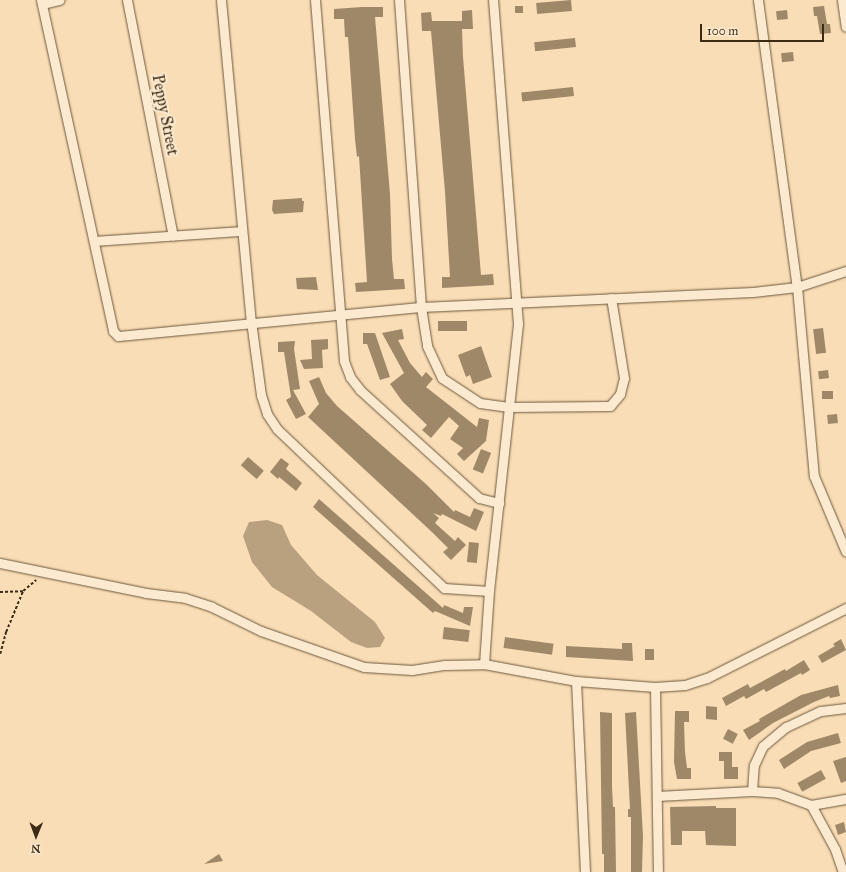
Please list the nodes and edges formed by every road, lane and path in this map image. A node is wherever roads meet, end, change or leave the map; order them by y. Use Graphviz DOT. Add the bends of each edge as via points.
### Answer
graph roads {
  1 [pos="60,0"];
  2 [pos="127,0"];
  3 [pos="221,0"];
  4 [pos="315,0"];
  5 [pos="399,0"];
  6 [pos="492,0"];
  7 [pos="758,0"];
  8 [pos="842,0"];
  9 [pos="42,2"];
  10 [pos="846,27"];
  11 [pos="242,231"];
  12 [pos="173,236"];
  13 [pos="94,241"];
  14 [pos="846,270"];
  15 [pos="797,287"];
  16 [pos="611,298"];
  17 [pos="517,302"];
  18 [pos="421,307"];
  19 [pos="342,314"];
  20 [pos="251,321"];
  21 [pos="509,407"];
  22 [pos="499,503"];
  23 [pos="846,552"];
  24 [pos="0,563"];
  25 [pos="44,571"];
  26 [pos="23,591"];
  27 [pos="489,591"];
  28 [pos="0,592"];
  29 [pos="846,608"];
  30 [pos="0,654"];
  31 [pos="484,664"];
  32 [pos="576,681"];
  33 [pos="655,687"];
  34 [pos="846,708"];
  35 [pos="752,791"];
  36 [pos="657,796"];
  37 [pos="846,799"];
  38 [pos="811,805"];
  39 [pos="585,872"];
  40 [pos="658,872"];
  41 [pos="843,872"];
  1 -- 9 [label="street"];
  2 -- 12 [label="street, Peppy Street"];
  3 -- 11 [label="street"];
  4 -- 19 [label="street"];
  5 -- 18 [label="street"];
  6 -- 17 [label="street"];
  7 -- 15 [label="street"];
  8 -- 10 [label="street"];
  9 -- 13 [label="street"];
  11 -- 12 [label="street"];
  11 -- 20 [label="street"];
  12 -- 13 [label="street"];
  13 -- 20 [label="street" via="113,331 118,336"];
  14 -- 15 [label="street"];
  15 -- 16 [label="street" via="752,292"];
  15 -- 23 [label="street" via="814,476"];
  16 -- 17 [label="street"];
  16 -- 21 [label="street" via="624,378 620,394 610,406"];
  17 -- 18 [label="street"];
  17 -- 21 [label="street" via="518,324"];
  18 -- 19 [label="street"];
  18 -- 21 [label="street" via="427,346 442,378 480,403"];
  19 -- 20 [label="street"];
  19 -- 22 [label="street" via="344,361 350,377 360,390 478,498"];
  20 -- 27 [label="street" via="261,395 267,414 277,429 444,588"];
  21 -- 22 [label="street"];
  22 -- 27 [label="street"];
  24 -- 25 [label="street"];
  25 -- 26 [label="path"];
  25 -- 31 [label="street" via="146,593 185,598 212,607 268,634 364,667 412,670 445,665"];
  26 -- 28 [label="path"];
  26 -- 30 [label="path"];
  27 -- 31 [label="street"];
  29 -- 33 [label="street" via="707,678 685,685"];
  31 -- 32 [label="street"];
  32 -- 33 [label="street"];
  32 -- 39 [label="street"];
  33 -- 36 [label="street"];
  34 -- 35 [label="street" via="821,711 786,727 763,746 754,765"];
  35 -- 36 [label="street"];
  35 -- 38 [label="street" via="778,793"];
  36 -- 40 [label="street"];
  37 -- 38 [label="street"];
  38 -- 41 [label="street" via="835,849"];
}
